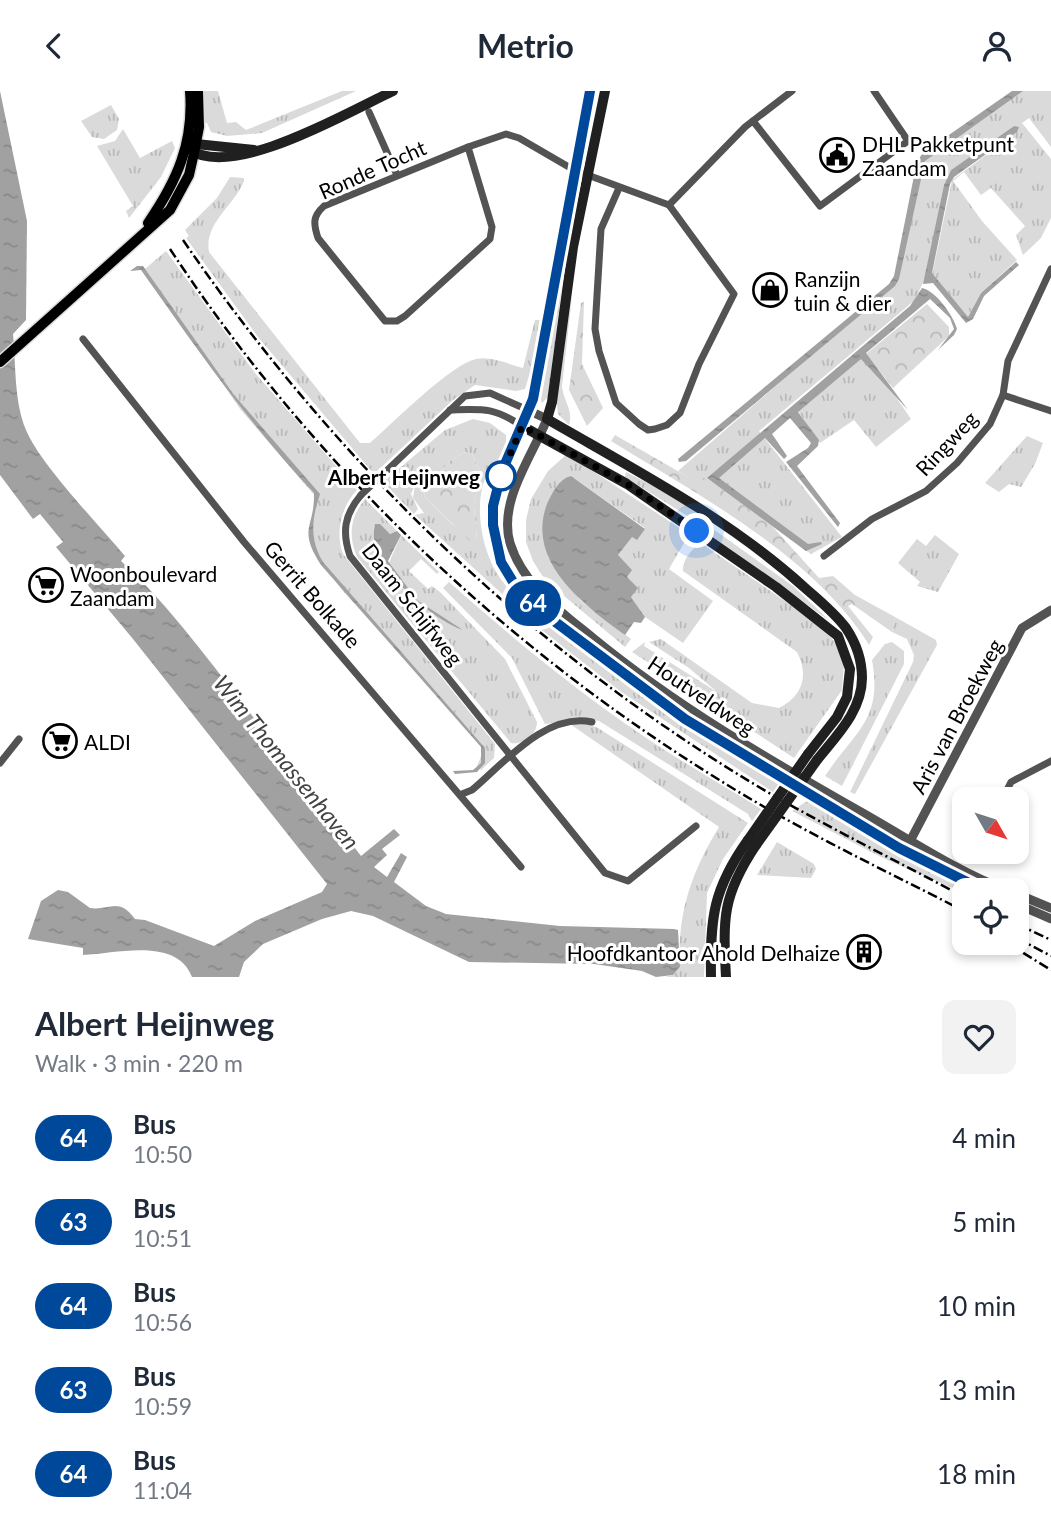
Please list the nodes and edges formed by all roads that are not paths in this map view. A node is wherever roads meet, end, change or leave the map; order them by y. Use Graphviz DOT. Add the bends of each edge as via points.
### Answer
graph roads {
  1 [pos="190,91"];
  2 [pos="198,91"];
  3 [pos="393,91"];
  4 [pos="590,91"];
  5 [pos="605,91"];
  6 [pos="792,91"];
  7 [pos="874,91"];
  8 [pos="369,112"];
  9 [pos="753,121"];
  10 [pos="468,147"];
  11 [pos="193,148"];
  12 [pos="573,170"];
  13 [pos="397,175"];
  14 [pos="586,175"];
  15 [pos="619,188"];
  16 [pos="669,205"];
  17 [pos="1051,269"];
  18 [pos="1048,284"];
  19 [pos="83,339"];
  20 [pos="0,362"];
  21 [pos="1003,395"];
  22 [pos="449,410"];
  23 [pos="530,411"];
  24 [pos="1051,411"];
  25 [pos="547,419"];
  26 [pos="522,426"];
  27 [pos="540,435"];
  28 [pos="824,556"];
  29 [pos="1051,610"];
  30 [pos="592,722"];
  31 [pos="19,739"];
  32 [pos="511,757"];
  33 [pos="813,757"];
  34 [pos="1051,761"];
  35 [pos="0,763"];
  36 [pos="1008,787"];
  37 [pos="461,794"];
  38 [pos="696,827"];
  39 [pos="910,841"];
  40 [pos="752,842"];
  41 [pos="905,851"];
  42 [pos="521,867"];
  43 [pos="959,878"];
  44 [pos="979,878"];
  45 [pos="1029,899"];
  46 [pos="1051,908"];
  47 [pos="1029,909"];
  48 [pos="1051,919"];
  49 [pos="711,977"];
  50 [pos="726,977"];
  1 -- 11 [label="main road"];
  2 -- 11 [label="main road" via="200,112"];
  3 -- 11 [label="main road" via="261,150 236,157"];
  4 -- 12 [label="main road"];
  5 -- 14 [label="main road"];
  6 -- 9 [label="street"];
  7 -- 9 [label="street" via="908,141 820,206"];
  8 -- 13 [label="street"];
  9 -- 16 [label="street"];
  10 -- 12 [label="street, Ronde Tocht" via="506,134"];
  10 -- 13 [label="street, Ronde Tocht"];
  10 -- 13 [label="street, Ronde Tocht" via="492,227 490,239 405,316 390,322 376,314 336,264 314,225 324,206"];
  11 -- 20 [label="main road" via="179,196 170,210"];
  12 -- 14 [label="street, Ronde Tocht"];
  12 -- 23 [label="main road"];
  14 -- 15 [label="street, Ronde Tocht"];
  14 -- 25 [label="main road"];
  15 -- 16 [label="street, Ronde Tocht"];
  15 -- 16 [label="street" via="601,229 595,329 616,403 648,430 667,425 680,412 734,294"];
  17 -- 18 [label="street, Ringweg"];
  18 -- 21 [label="street, Ringweg" via="1008,361"];
  19 -- 37 [label="street, Gerrit Bolkade" via="244,542"];
  21 -- 24 [label="street"];
  21 -- 28 [label="street, Ringweg" via="990,424 926,491 872,519"];
  22 -- 23 [label="street, Daam Schijfweg" via="465,396 479,393 502,397"];
  22 -- 26 [label="street" via="491,409"];
  22 -- 32 [label="street, Daam Schijfweg, bridge" via="361,495 347,515 344,529 351,556"];
  23 -- 25 [label="street"];
  23 -- 26 [label="main road"];
  25 -- 27 [label="street, Houtveldweg"];
  25 -- 33 [label="main road" via="758,549 844,626 858,652 861,691 847,721"];
  26 -- 27 [label="main road"];
  26 -- 41 [label="street, Houtveldweg" via="493,506 495,542 515,585 575,638 685,719"];
  27 -- 33 [label="main road" via="627,484 776,587 838,636 850,669 847,697"];
  27 -- 39 [label="street, Houtveldweg" via="509,506 508,525 517,559 545,599 677,702 785,771"];
  29 -- 39 [label="street, Aris van Broekweg" via="1022,628"];
  30 -- 32 [label="street" via="563,722"];
  31 -- 35 [label="street"];
  32 -- 37 [label="street"];
  32 -- 38 [label="street, Daam Schijfweg" via="605,873 615,879 628,881"];
  33 -- 40 [label="main road, bridge"];
  34 -- 36 [label="street"];
  37 -- 42 [label="street, Gerrit Bolkade"];
  39 -- 41 [label="street, Aris van Broekweg"];
  39 -- 44 [label="street, Houtveldweg"];
  40 -- 49 [label="main road" via="730,866 714,902"];
  40 -- 50 [label="main road" via="727,901 723,931"];
  41 -- 43 [label="street, Houtveldweg"];
  45 -- 46 [label="street"];
  47 -- 48 [label="street"];
}
